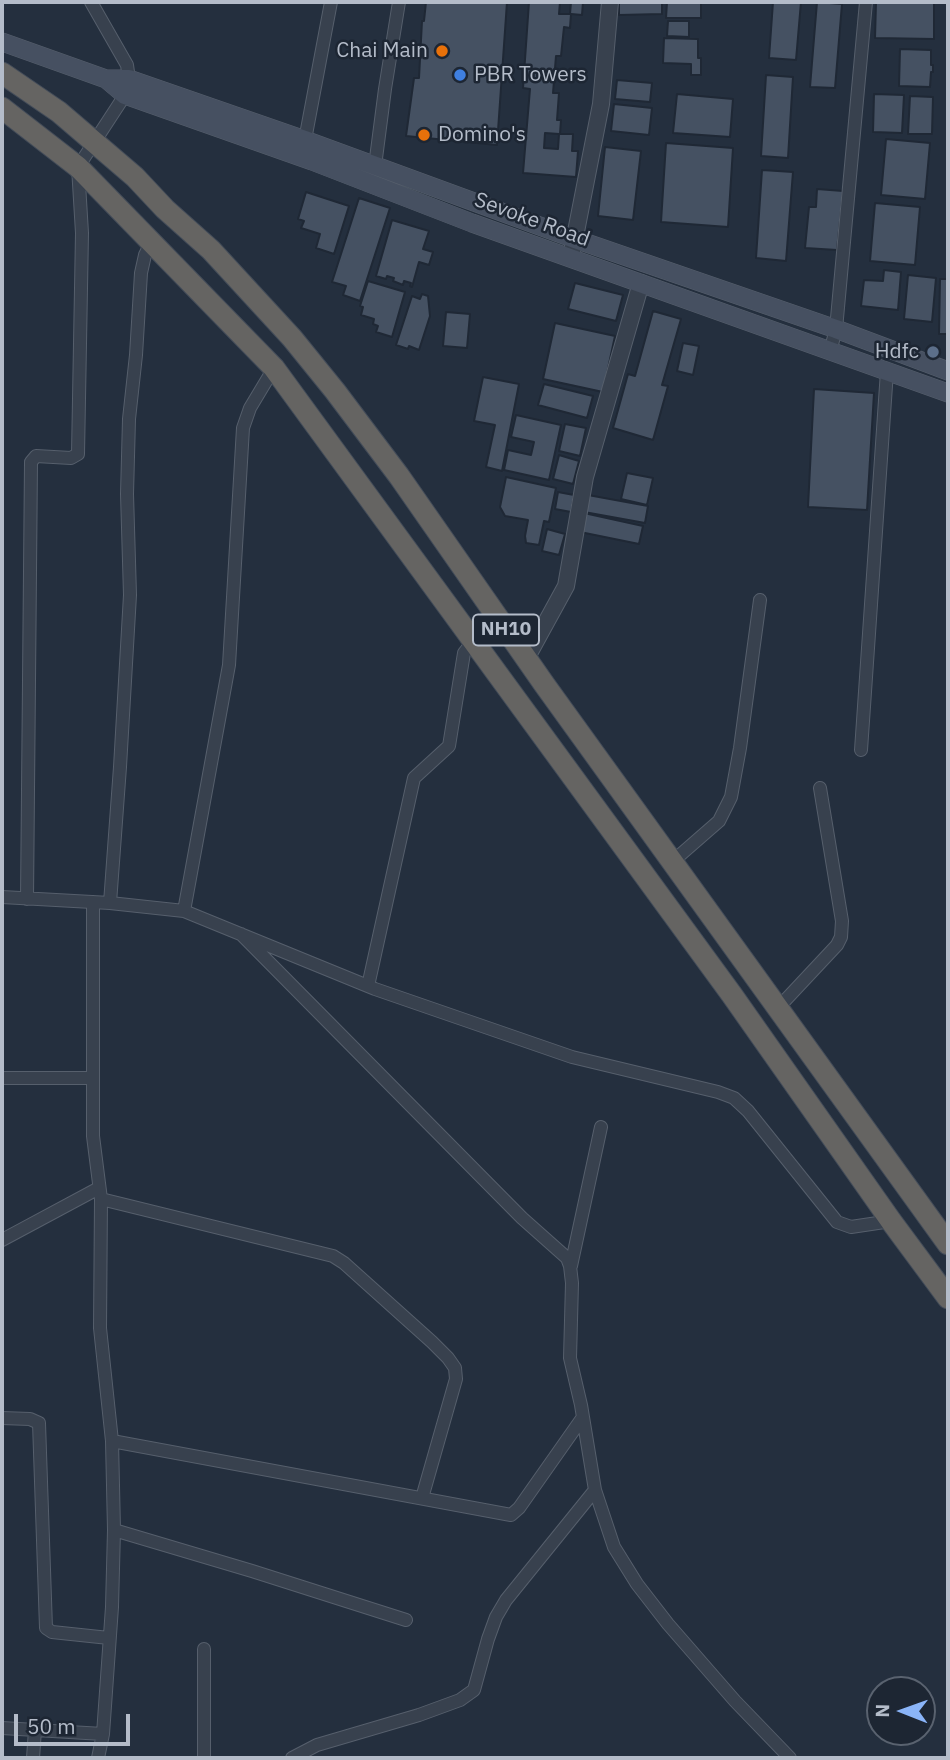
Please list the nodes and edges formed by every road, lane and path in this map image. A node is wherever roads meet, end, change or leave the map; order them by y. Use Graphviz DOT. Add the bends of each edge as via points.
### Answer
graph roads {
  1 [pos="90,2"];
  2 [pos="331,2"];
  3 [pos="399,2"];
  4 [pos="610,2"];
  5 [pos="866,2"];
  6 [pos="2,42"];
  7 [pos="2,73"];
  8 [pos="127,87"];
  9 [pos="2,108"];
  10 [pos="305,140"];
  11 [pos="94,142"];
  12 [pos="375,166"];
  13 [pos="78,167"];
  14 [pos="575,239"];
  15 [pos="152,241"];
  16 [pos="571,258"];
  17 [pos="641,284"];
  18 [pos="836,329"];
  19 [pos="830,352"];
  20 [pos="274,368"];
  21 [pos="887,371"];
  22 [pos="948,371"];
  23 [pos="948,393"];
  24 [pos="760,600"];
  25 [pos="474,640"];
  26 [pos="526,659"];
  27 [pos="861,750"];
  28 [pos="820,788"];
  29 [pos="672,862"];
  30 [pos="2,897"];
  31 [pos="27,899"];
  32 [pos="93,902"];
  33 [pos="110,903"];
  34 [pos="184,911"];
  35 [pos="241,934"];
  36 [pos="368,986"];
  37 [pos="778,1008"];
  38 [pos="2,1078"];
  39 [pos="92,1078"];
  40 [pos="601,1127"];
  41 [pos="100,1194"];
  42 [pos="891,1221"];
  43 [pos="2,1240"];
  44 [pos="948,1244"];
  45 [pos="570,1266"];
  46 [pos="948,1298"];
  47 [pos="583,1417"];
  48 [pos="2,1418"];
  49 [pos="111,1441"];
  50 [pos="595,1490"];
  51 [pos="422,1498"];
  52 [pos="114,1530"];
  53 [pos="406,1620"];
  54 [pos="109,1638"];
  55 [pos="204,1649"];
  56 [pos="2,1728"];
  57 [pos="35,1730"];
  58 [pos="103,1734"];
  59 [pos="33,1758"];
  60 [pos="98,1758"];
  61 [pos="204,1758"];
  62 [pos="292,1758"];
  63 [pos="790,1758"];
  1 -- 8 [label="street" via="124,58"];
  2 -- 10 [label="street"];
  3 -- 12 [label="street"];
  4 -- 14 [label="street" via="601,104"];
  5 -- 18 [label="street"];
  6 -- 8 [label="main road, Sevoke Road"];
  7 -- 11 [label="highway, NH10"];
  8 -- 10 [label="main road, Sevoke Road"];
  8 -- 11 [label="street"];
  8 -- 16 [label="main road, Sevoke Road"];
  9 -- 13 [label="highway"];
  10 -- 12 [label="main road, Sevoke Road"];
  11 -- 13 [label="street"];
  11 -- 26 [label="highway, NH10" via="211,250 292,338 398,475"];
  12 -- 14 [label="main road, Sevoke Road"];
  13 -- 15 [label="highway"];
  13 -- 31 [label="street" via="82,233 79,450 74,457 36,456 31,462"];
  14 -- 16 [label="street"];
  14 -- 18 [label="main road, Sevoke Road"];
  15 -- 20 [label="highway"];
  15 -- 33 [label="street" via="141,273 129,419 130,595"];
  16 -- 17 [label="main road, Sevoke Road"];
  17 -- 19 [label="main road, Sevoke Road"];
  17 -- 26 [label="street" via="585,477 566,586"];
  18 -- 19 [label="street"];
  18 -- 22 [label="main road, Sevoke Road"];
  19 -- 21 [label="main road, Sevoke Road"];
  20 -- 25 [label="highway"];
  20 -- 34 [label="street" via="243,428 229,665"];
  21 -- 23 [label="main road, Sevoke Road"];
  21 -- 27 [label="street"];
  24 -- 29 [label="street" via="731,797 719,821"];
  25 -- 36 [label="street" via="464,653 449,746 414,778"];
  25 -- 42 [label="highway"];
  26 -- 29 [label="highway, NH10"];
  28 -- 37 [label="street" via="841,937"];
  29 -- 37 [label="highway, NH10"];
  30 -- 31 [label="street"];
  31 -- 32 [label="street"];
  32 -- 33 [label="street"];
  32 -- 39 [label="street"];
  33 -- 34 [label="street"];
  34 -- 35 [label="street"];
  35 -- 36 [label="street"];
  35 -- 45 [label="street" via="513,1209 561,1251"];
  36 -- 42 [label="street" via="572,1057 734,1098 837,1222 851,1227"];
  37 -- 44 [label="highway, NH10"];
  38 -- 39 [label="street"];
  39 -- 41 [label="street"];
  40 -- 45 [label="street"];
  41 -- 43 [label="street"];
  41 -- 49 [label="street" via="100,1328"];
  41 -- 51 [label="street" via="333,1256 432,1342 455,1368 456,1379"];
  42 -- 46 [label="highway"];
  45 -- 47 [label="street" via="570,1359"];
  47 -- 50 [label="street"];
  47 -- 51 [label="street" via="513,1514"];
  48 -- 54 [label="street" via="39,1423 46,1628"];
  49 -- 51 [label="street"];
  49 -- 52 [label="street"];
  50 -- 62 [label="street" via="506,1600 488,1639 474,1690 460,1700 317,1745"];
  50 -- 63 [label="street" via="614,1547 638,1584 735,1701"];
  52 -- 53 [label="street"];
  52 -- 54 [label="street"];
  54 -- 58 [label="street"];
  55 -- 61 [label="street"];
  56 -- 57 [label="street"];
  57 -- 58 [label="street"];
  57 -- 59 [label="street"];
  58 -- 60 [label="street"];
}
